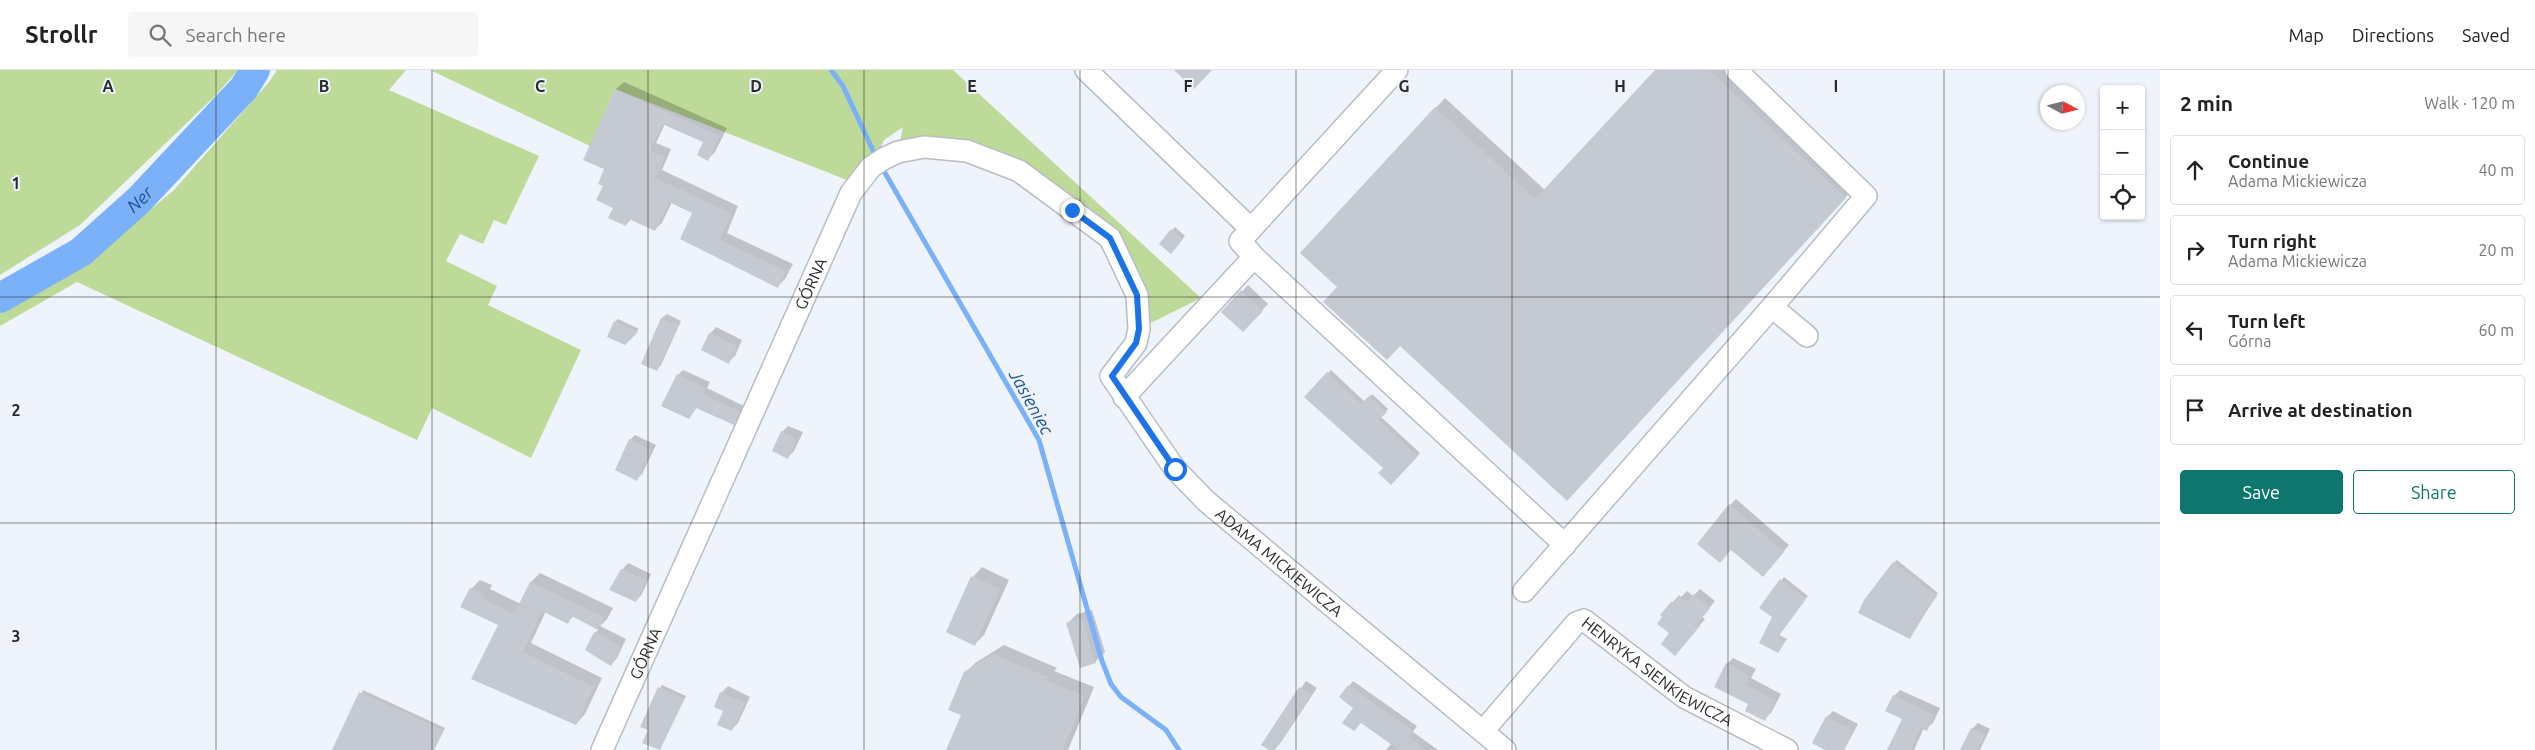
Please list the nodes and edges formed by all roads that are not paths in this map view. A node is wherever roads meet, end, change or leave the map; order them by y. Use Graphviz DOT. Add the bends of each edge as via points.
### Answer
graph roads {
  1 [pos="1086,70"];
  2 [pos="1398,70"];
  3 [pos="1736,70"];
  4 [pos="1251,229"];
  5 [pos="1254,257"];
  6 [pos="1772,307"];
  7 [pos="1807,336"];
  8 [pos="1136,343"];
  9 [pos="1124,397"];
  10 [pos="1565,544"];
  11 [pos="1524,591"];
  12 [pos="1483,731"];
  13 [pos="602,750"];
  14 [pos="1504,750"];
  15 [pos="1787,750"];
  1 -- 4 [label="street"];
  2 -- 4 [label="street"];
  3 -- 6 [label="street" via="1866,196"];
  4 -- 5 [label="street" via="1240,241"];
  5 -- 9 [label="street"];
  5 -- 10 [label="street"];
  6 -- 7 [label="street"];
  6 -- 10 [label="street"];
  8 -- 9 [label="street, ADAMA MICKIEWICZA" via="1112,376"];
  8 -- 13 [label="street, GÓRNA" via="1139,329 1137,295 1110,238 1019,171 966,151 924,146 898,152 878,162 851,193"];
  9 -- 12 [label="street, ADAMA MICKIEWICZA" via="1175,469 1206,501"];
  10 -- 11 [label="street"];
  12 -- 14 [label="street, ADAMA MICKIEWICZA"];
  12 -- 15 [label="street, HENRYKA SIENKIEWICZA" via="1576,623 1584,620 1684,697"];
}
